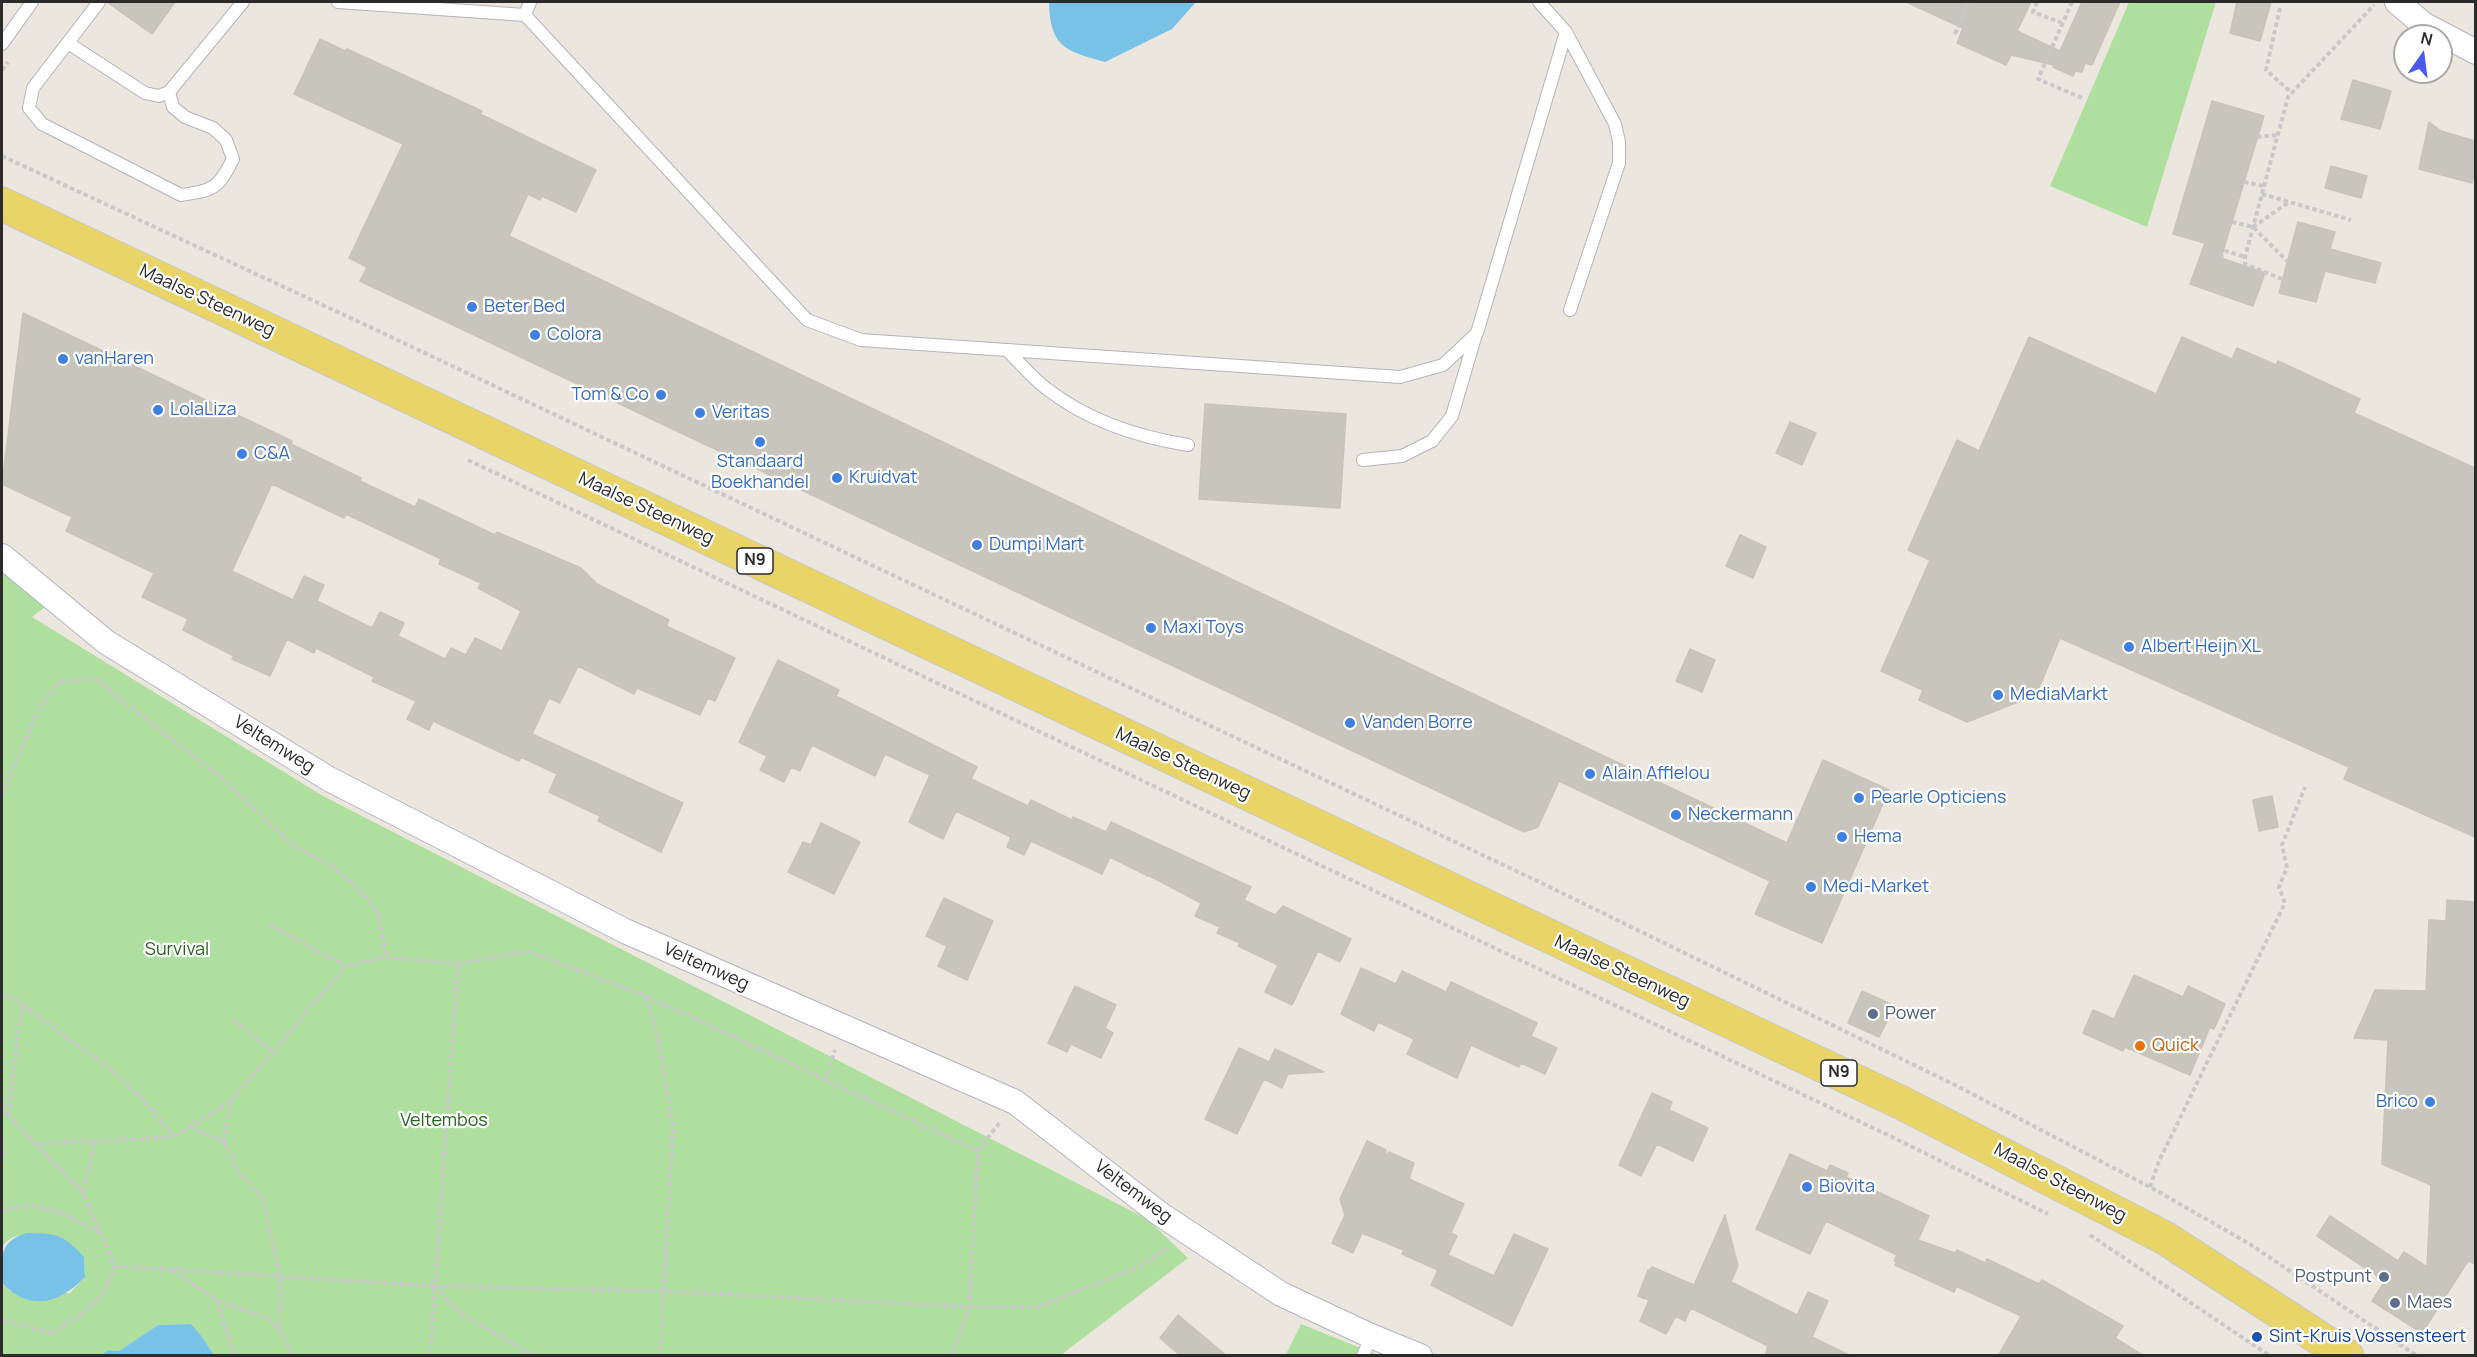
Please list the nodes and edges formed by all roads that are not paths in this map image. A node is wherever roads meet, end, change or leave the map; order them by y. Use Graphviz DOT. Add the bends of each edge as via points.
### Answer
graph roads {
  1 [pos="32,2"];
  2 [pos="99,2"];
  3 [pos="243,2"];
  4 [pos="338,2"];
  5 [pos="530,2"];
  6 [pos="1539,2"];
  7 [pos="2397,2"];
  8 [pos="525,15"];
  9 [pos="1566,32"];
  10 [pos="68,43"];
  11 [pos="2,44"];
  12 [pos="2475,52"];
  13 [pos="170,92"];
  14 [pos="2,204"];
  15 [pos="1570,310"];
  16 [pos="1477,333"];
  17 [pos="1007,350"];
  18 [pos="1188,446"];
  19 [pos="1363,460"];
  20 [pos="2,556"];
  21 [pos="1367,1346"];
  22 [pos="1420,1356"];
  23 [pos="2347,1356"];
  1 -- 11 [label="lane"];
  2 -- 10 [label="lane"];
  3 -- 13 [label="lane"];
  4 -- 8 [label="lane"];
  5 -- 8 [label="lane"];
  6 -- 9 [label="lane"];
  7 -- 12 [label="street" via="2423,24"];
  8 -- 17 [label="lane" via="807,320 861,340"];
  9 -- 15 [label="lane" via="1615,124 1619,142 1619,163"];
  9 -- 16 [label="lane"];
  10 -- 13 [label="lane" via="145,93 159,96"];
  10 -- 13 [label="lane" via="33,88 29,108 42,124 181,195 204,191 221,181 232,159 226,141 213,128 185,117 173,107"];
  14 -- 23 [label="main road, Maalse Steenweg / N9" via="1902,1103 2165,1238"];
  16 -- 17 [label="lane" via="1443,364 1400,377"];
  16 -- 19 [label="lane" via="1452,416 1432,441 1402,456"];
  17 -- 18 [label="lane" via="1047,389 1102,422"];
  20 -- 21 [label="street, Veltemweg" via="106,642 329,779 625,931 1016,1102 1160,1215"];
  21 -- 22 [label="street, Veltemweg"];
}
